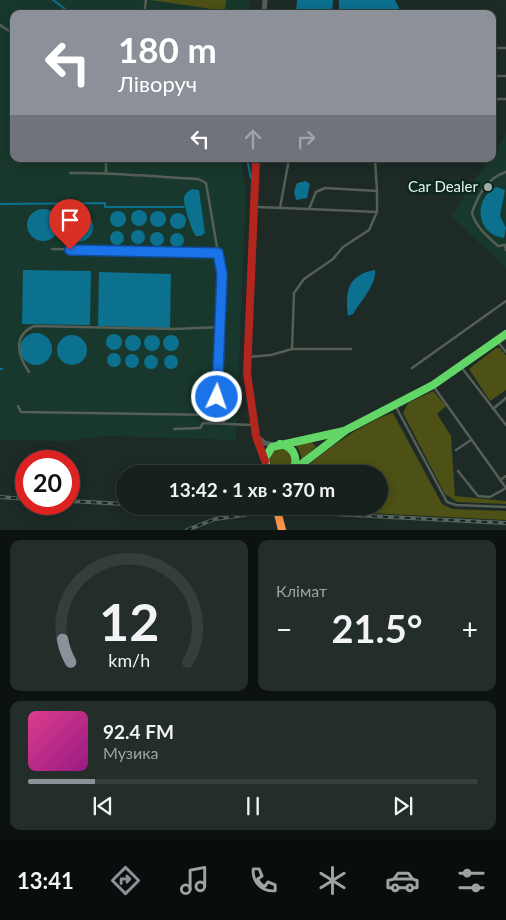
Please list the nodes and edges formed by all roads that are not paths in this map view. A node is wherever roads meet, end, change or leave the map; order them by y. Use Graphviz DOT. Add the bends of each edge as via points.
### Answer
graph roads {
  1 [pos="106,162"];
  2 [pos="256,162"];
  3 [pos="288,162"];
  4 [pos="375,162"];
  5 [pos="106,172"];
  6 [pos="506,172"];
  7 [pos="70,173"];
  8 [pos="377,191"];
  9 [pos="255,207"];
  10 [pos="280,208"];
  11 [pos="309,209"];
  12 [pos="376,212"];
  13 [pos="506,245"];
  14 [pos="52,250"];
  15 [pos="506,250"];
  16 [pos="218,253"];
  17 [pos="506,301"];
  18 [pos="220,327"];
  19 [pos="506,334"];
  20 [pos="497,340"];
  21 [pos="292,348"];
  22 [pos="350,349"];
  23 [pos="506,352"];
  24 [pos="248,357"];
  25 [pos="461,367"];
  26 [pos="412,368"];
  27 [pos="29,372"];
  28 [pos="432,385"];
  29 [pos="506,398"];
  30 [pos="18,406"];
  31 [pos="396,406"];
  32 [pos="493,408"];
  33 [pos="216,415"];
  34 [pos="224,422"];
  35 [pos="254,424"];
  36 [pos="506,425"];
  37 [pos="174,429"];
  38 [pos="346,430"];
  39 [pos="256,436"];
  40 [pos="471,440"];
  41 [pos="276,445"];
  42 [pos="456,450"];
  43 [pos="267,465"];
  44 [pos="268,465"];
  45 [pos="295,465"];
  46 [pos="300,465"];
  47 [pos="458,471"];
  48 [pos="506,476"];
  49 [pos="500,480"];
  50 [pos="506,488"];
  51 [pos="506,507"];
  52 [pos="278,515"];
  53 [pos="282,530"];
  1 -- 5 [label="lane"];
  2 -- 9 [label="main road"];
  3 -- 10 [label="lane"];
  4 -- 8 [label="lane"];
  5 -- 7 [label="lane"];
  5 -- 16 [label="lane" via="198,179 206,183"];
  6 -- 13 [label="lane" via="492,178 486,185 472,213 475,222 498,246"];
  8 -- 11 [label="lane" via="325,188 316,192"];
  8 -- 12 [label="lane"];
  9 -- 10 [label="lane"];
  9 -- 24 [label="main road"];
  10 -- 11 [label="lane"];
  11 -- 12 [label="lane"];
  12 -- 21 [label="lane" via="369,230 304,279 294,293"];
  13 -- 15 [label="lane"];
  14 -- 16 [label="lane"];
  16 -- 18 [label="lane" via="222,274"];
  17 -- 26 [label="lane"];
  18 -- 27 [label="lane" via="34,326 26,330 19,342 21,360"];
  18 -- 33 [label="lane"];
  19 -- 20 [label="main road"];
  20 -- 23 [label="lane"];
  20 -- 25 [label="main road"];
  21 -- 22 [label="lane"];
  21 -- 24 [label="lane" via="271,355"];
  24 -- 35 [label="main road"];
  25 -- 28 [label="main road"];
  25 -- 32 [label="lane"];
  28 -- 31 [label="main road"];
  28 -- 40 [label="lane"];
  29 -- 32 [label="lane"];
  30 -- 33 [label="lane" via="22,412"];
  31 -- 38 [label="main road"];
  31 -- 51 [label="lane" via="447,502"];
  32 -- 36 [label="lane"];
  33 -- 34 [label="lane"];
  34 -- 35 [label="lane"];
  34 -- 37 [label="lane" via="203,423 200,428"];
  35 -- 39 [label="main road"];
  38 -- 41 [label="main road"];
  38 -- 46 [label="main road"];
  39 -- 41 [label="street" via="265,443"];
  39 -- 43 [label="main road"];
  40 -- 42 [label="lane"];
  40 -- 49 [label="lane"];
  41 -- 44 [label="main road" via="267,452"];
  41 -- 45 [label="main road" via="287,446 294,452"];
  47 -- 50 [label="lane" via="478,496 490,497"];
  48 -- 49 [label="lane"];
  49 -- 50 [label="lane"];
  52 -- 53 [label="main road"];
}
